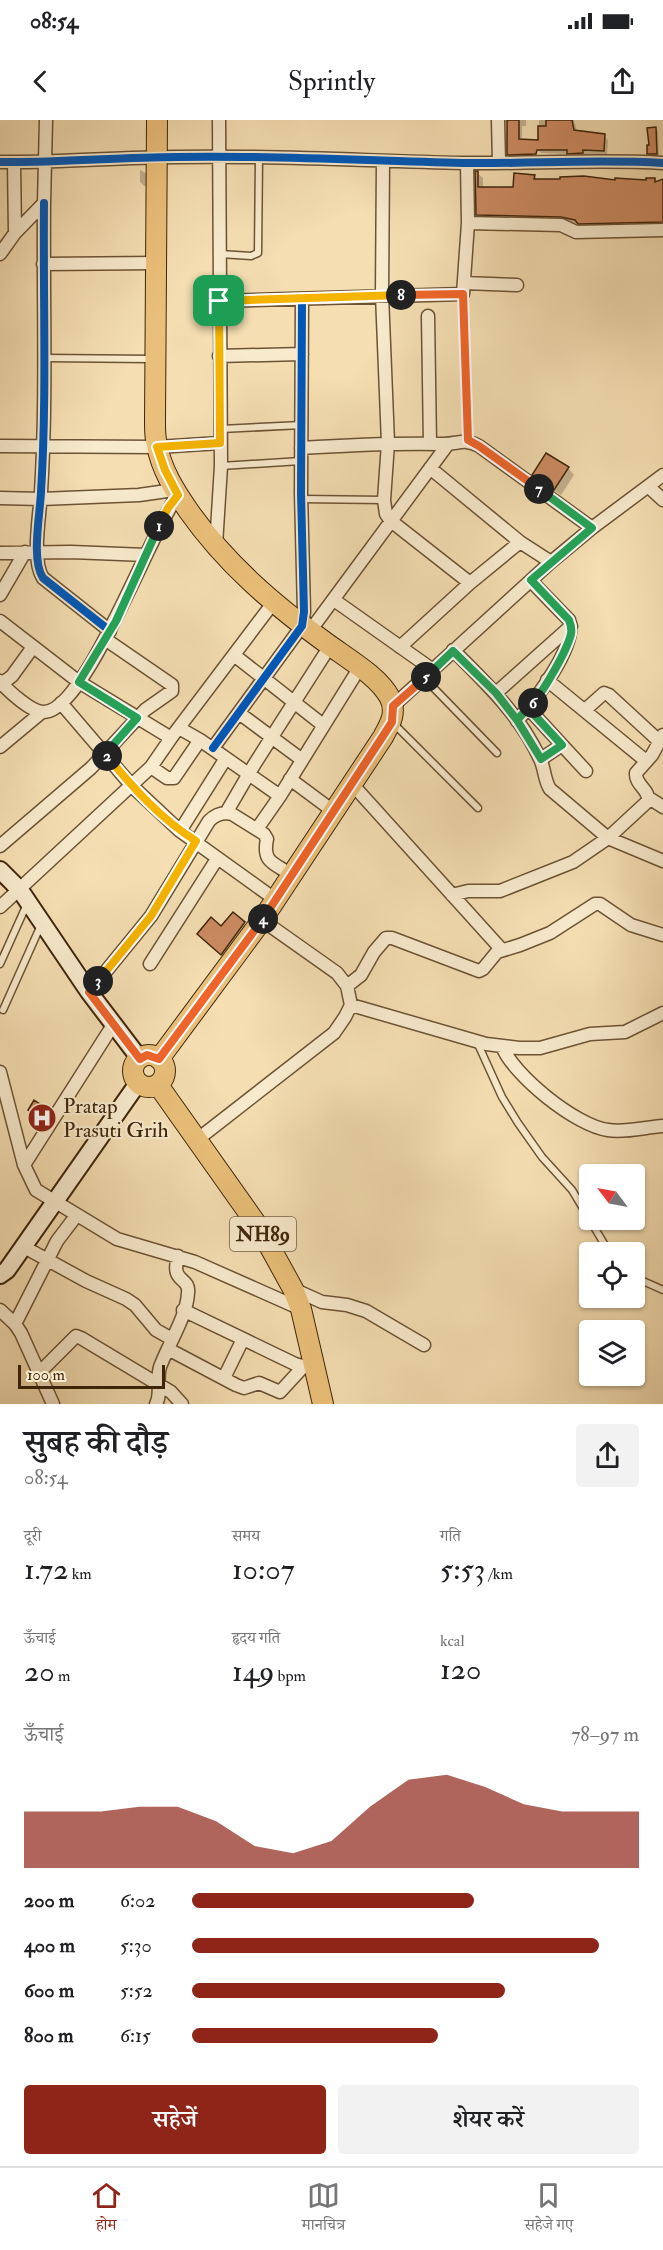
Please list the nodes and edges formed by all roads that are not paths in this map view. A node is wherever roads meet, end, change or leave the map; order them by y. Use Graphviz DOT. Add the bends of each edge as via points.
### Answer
graph roads {
  1 [pos="46,120"];
  2 [pos="157,120"];
  3 [pos="219,120"];
  4 [pos="498,120"];
  5 [pos="219,156"];
  6 [pos="156,157"];
  7 [pos="259,158"];
  8 [pos="383,161"];
  9 [pos="0,162"];
  10 [pos="14,163"];
  11 [pos="45,163"];
  12 [pos="467,163"];
  13 [pos="499,163"];
  14 [pos="663,163"];
  15 [pos="44,203"];
  16 [pos="468,223"];
  17 [pos="663,230"];
  18 [pos="15,233"];
  19 [pos="0,254"];
  20 [pos="219,254"];
  21 [pos="157,263"];
  22 [pos="43,264"];
  23 [pos="517,285"];
  24 [pos="464,288"];
  25 [pos="382,295"];
  26 [pos="302,299"];
  27 [pos="219,301"];
  28 [pos="428,316"];
  29 [pos="302,354"];
  30 [pos="219,356"];
  31 [pos="45,358"];
  32 [pos="154,360"];
  33 [pos="302,425"];
  34 [pos="220,429"];
  35 [pos="468,440"];
  36 [pos="220,443"];
  37 [pos="388,443"];
  38 [pos="430,444"];
  39 [pos="448,444"];
  40 [pos="0,446"];
  41 [pos="44,447"];
  42 [pos="157,447"];
  43 [pos="301,448"];
  44 [pos="301,461"];
  45 [pos="221,466"];
  46 [pos="430,468"];
  47 [pos="663,475"];
  48 [pos="650,487"];
  49 [pos="176,493"];
  50 [pos="0,498"];
  51 [pos="41,499"];
  52 [pos="301,499"];
  53 [pos="384,500"];
  54 [pos="663,500"];
  55 [pos="391,521"];
  56 [pos="592,528"];
  57 [pos="520,542"];
  58 [pos="216,546"];
  59 [pos="32,552"];
  60 [pos="0,553"];
  61 [pos="146,555"];
  62 [pos="551,562"];
  63 [pos="531,580"];
  64 [pos="470,583"];
  65 [pos="0,595"];
  66 [pos="334,600"];
  67 [pos="273,603"];
  68 [pos="0,621"];
  69 [pos="572,626"];
  70 [pos="306,628"];
  71 [pos="107,635"];
  72 [pos="33,646"];
  73 [pos="330,646"];
  74 [pos="400,647"];
  75 [pos="453,651"];
  76 [pos="234,655"];
  77 [pos="360,667"];
  78 [pos="428,674"];
  79 [pos="263,679"];
  80 [pos="547,680"];
  81 [pos="79,682"];
  82 [pos="1,683"];
  83 [pos="496,693"];
  84 [pos="61,703"];
  85 [pos="294,703"];
  86 [pos="528,708"];
  87 [pos="585,710"];
  88 [pos="42,712"];
  89 [pos="239,713"];
  90 [pos="392,714"];
  91 [pos="137,718"];
  92 [pos="517,720"];
  93 [pos="323,725"];
  94 [pos="179,728"];
  95 [pos="171,738"];
  96 [pos="271,738"];
  97 [pos="200,740"];
  98 [pos="562,745"];
  99 [pos="660,745"];
  100 [pos="0,747"];
  101 [pos="213,748"];
  102 [pos="497,753"];
  103 [pos="105,754"];
  104 [pos="226,758"];
  105 [pos="302,759"];
  106 [pos="541,759"];
  107 [pos="646,761"];
  108 [pos="151,766"];
  109 [pos="586,771"];
  110 [pos="249,773"];
  111 [pos="290,779"];
  112 [pos="352,784"];
  113 [pos="132,786"];
  114 [pos="280,796"];
  115 [pos="649,798"];
  116 [pos="478,807"];
  117 [pos="663,807"];
  118 [pos="333,811"];
  119 [pos="226,813"];
  120 [pos="257,830"];
  121 [pos="180,831"];
  122 [pos="608,838"];
  123 [pos="196,841"];
  124 [pos="0,846"];
  125 [pos="217,859"];
  126 [pos="663,861"];
  127 [pos="0,870"];
  128 [pos="292,875"];
  129 [pos="452,895"];
  130 [pos="24,896"];
  131 [pos="276,900"];
  132 [pos="0,907"];
  133 [pos="262,920"];
  134 [pos="42,922"];
  135 [pos="663,935"];
  136 [pos="502,950"];
  137 [pos="0,964"];
  138 [pos="150,964"];
  139 [pos="347,986"];
  140 [pos="89,992"];
  141 [pos="351,1005"];
  142 [pos="3,1010"];
  143 [pos="663,1013"];
  144 [pos="113,1025"];
  145 [pos="477,1042"];
  146 [pos="502,1046"];
  147 [pos="140,1059"];
  148 [pos="159,1059"];
  149 [pos="0,1072"];
  150 [pos="138,1083"];
  151 [pos="158,1084"];
  152 [pos="663,1126"];
  153 [pos="198,1139"];
  154 [pos="24,1165"];
  155 [pos="55,1203"];
  156 [pos="76,1216"];
  157 [pos="603,1242"];
  158 [pos="24,1247"];
  159 [pos="178,1256"];
  160 [pos="47,1260"];
  161 [pos="0,1275"];
  162 [pos="645,1282"];
  163 [pos="294,1289"];
  164 [pos="663,1290"];
  165 [pos="301,1309"];
  166 [pos="0,1310"];
  167 [pos="183,1310"];
  168 [pos="15,1324"];
  169 [pos="243,1339"];
  170 [pos="170,1344"];
  171 [pos="424,1344"];
  172 [pos="309,1368"];
  173 [pos="40,1372"];
  174 [pos="224,1378"];
  175 [pos="158,1385"];
  176 [pos="53,1404"];
  177 [pos="156,1404"];
  178 [pos="182,1404"];
  179 [pos="323,1404"];
  1 -- 11 [label="street"];
  2 -- 6 [label="main road"];
  3 -- 5 [label="street"];
  4 -- 13 [label="street"];
  5 -- 6 [label="street"];
  5 -- 7 [label="street"];
  5 -- 20 [label="street"];
  6 -- 11 [label="street"];
  6 -- 21 [label="main road"];
  7 -- 8 [label="street"];
  7 -- 20 [label="lane" via="258,253"];
  8 -- 12 [label="street"];
  8 -- 25 [label="street"];
  9 -- 10 [label="street"];
  10 -- 11 [label="street"];
  10 -- 18 [label="street"];
  11 -- 15 [label="street"];
  12 -- 13 [label="street"];
  12 -- 16 [label="street"];
  13 -- 14 [label="street"];
  15 -- 18 [label="street"];
  15 -- 22 [label="street"];
  16 -- 17 [label="street" via="561,225 576,232"];
  16 -- 24 [label="street"];
  18 -- 19 [label="street"];
  20 -- 27 [label="street"];
  21 -- 22 [label="street"];
  21 -- 32 [label="main road"];
  22 -- 31 [label="street"];
  23 -- 24 [label="street"];
  24 -- 25 [label="street"];
  24 -- 35 [label="lane"];
  25 -- 26 [label="street"];
  25 -- 37 [label="street"];
  26 -- 27 [label="street"];
  26 -- 29 [label="street"];
  27 -- 30 [label="street"];
  28 -- 38 [label="street"];
  29 -- 30 [label="street"];
  29 -- 33 [label="street"];
  30 -- 34 [label="street"];
  31 -- 32 [label="lane"];
  31 -- 41 [label="street"];
  32 -- 42 [label="main road"];
  33 -- 34 [label="lane"];
  33 -- 43 [label="street"];
  34 -- 36 [label="street"];
  35 -- 39 [label="street"];
  35 -- 56 [label="street"];
  36 -- 42 [label="street"];
  36 -- 45 [label="street"];
  37 -- 38 [label="street"];
  37 -- 43 [label="street"];
  37 -- 53 [label="street"];
  38 -- 39 [label="street"];
  39 -- 46 [label="street"];
  40 -- 41 [label="street"];
  41 -- 42 [label="street"];
  41 -- 51 [label="street"];
  42 -- 49 [label="main road"];
  43 -- 44 [label="street"];
  44 -- 45 [label="lane"];
  44 -- 52 [label="street"];
  45 -- 58 [label="street"];
  46 -- 55 [label="street"];
  46 -- 57 [label="street"];
  47 -- 48 [label="street"];
  48 -- 54 [label="street"];
  48 -- 56 [label="street"];
  49 -- 51 [label="street"];
  49 -- 58 [label="main road"];
  49 -- 61 [label="street"];
  50 -- 51 [label="street"];
  51 -- 59 [label="street"];
  52 -- 53 [label="lane"];
  52 -- 70 [label="street"];
  53 -- 55 [label="street"];
  55 -- 64 [label="street"];
  55 -- 66 [label="street"];
  56 -- 62 [label="street"];
  57 -- 62 [label="street"];
  57 -- 64 [label="street"];
  58 -- 67 [label="main road"];
  59 -- 60 [label="street"];
  59 -- 61 [label="street"];
  59 -- 65 [label="street"];
  59 -- 71 [label="street" via="44,578"];
  61 -- 71 [label="street"];
  62 -- 63 [label="street"];
  63 -- 69 [label="street"];
  63 -- 75 [label="street"];
  64 -- 74 [label="street"];
  66 -- 70 [label="street"];
  66 -- 74 [label="street"];
  67 -- 70 [label="main road"];
  67 -- 76 [label="street"];
  68 -- 72 [label="street"];
  69 -- 80 [label="street" via="567,644"];
  69 -- 83 [label="street"];
  70 -- 73 [label="main road"];
  70 -- 79 [label="street"];
  71 -- 81 [label="street"];
  71 -- 91 [label="street" via="172,685 170,693"];
  72 -- 81 [label="street"];
  72 -- 82 [label="street" via="12,676"];
  73 -- 77 [label="main road"];
  73 -- 85 [label="street"];
  74 -- 78 [label="street"];
  75 -- 78 [label="street"];
  75 -- 83 [label="street"];
  76 -- 79 [label="street"];
  76 -- 94 [label="street"];
  77 -- 90 [label="main road" via="385,691"];
  77 -- 93 [label="street"];
  78 -- 90 [label="street"];
  78 -- 102 [label="lane"];
  79 -- 85 [label="street"];
  79 -- 89 [label="street"];
  80 -- 86 [label="street"];
  80 -- 87 [label="street"];
  81 -- 84 [label="street"];
  81 -- 91 [label="street"];
  82 -- 88 [label="street" via="22,702"];
  83 -- 92 [label="street"];
  84 -- 88 [label="street"];
  84 -- 103 [label="street"];
  85 -- 93 [label="street"];
  85 -- 96 [label="street"];
  86 -- 92 [label="street"];
  86 -- 98 [label="street"];
  87 -- 99 [label="street" via="599,696 609,695"];
  87 -- 107 [label="street"];
  88 -- 100 [label="street"];
  89 -- 96 [label="street"];
  89 -- 101 [label="street"];
  90 -- 112 [label="main road"];
  90 -- 116 [label="lane"];
  91 -- 95 [label="street"];
  91 -- 103 [label="street"];
  92 -- 106 [label="street"];
  93 -- 105 [label="street"];
  94 -- 95 [label="street"];
  94 -- 97 [label="street"];
  95 -- 108 [label="street"];
  96 -- 105 [label="street"];
  96 -- 110 [label="street"];
  97 -- 101 [label="street"];
  97 -- 108 [label="street" via="174,778 167,778"];
  98 -- 106 [label="street"];
  98 -- 109 [label="street"];
  99 -- 107 [label="street"];
  101 -- 104 [label="street"];
  103 -- 113 [label="street"];
  103 -- 124 [label="street"];
  104 -- 110 [label="street"];
  104 -- 121 [label="street"];
  105 -- 111 [label="street"];
  106 -- 122 [label="street" via="550,789"];
  107 -- 115 [label="street" via="635,776"];
  108 -- 113 [label="street"];
  110 -- 114 [label="street"];
  110 -- 119 [label="street"];
  111 -- 114 [label="street"];
  111 -- 118 [label="street"];
  112 -- 118 [label="main road"];
  112 -- 129 [label="street"];
  113 -- 121 [label="street"];
  113 -- 130 [label="street"];
  114 -- 120 [label="street"];
  115 -- 117 [label="street"];
  115 -- 122 [label="street"];
  118 -- 128 [label="main road"];
  119 -- 120 [label="street"];
  119 -- 123 [label="street" via="214,816"];
  120 -- 128 [label="street" via="267,839 267,858"];
  121 -- 123 [label="street"];
  122 -- 126 [label="street"];
  122 -- 129 [label="street" via="573,862 500,891"];
  123 -- 125 [label="street"];
  123 -- 140 [label="street" via="151,916"];
  125 -- 131 [label="street"];
  125 -- 138 [label="street"];
  127 -- 130 [label="street"];
  128 -- 131 [label="main road"];
  129 -- 136 [label="street"];
  130 -- 132 [label="street"];
  130 -- 134 [label="street"];
  130 -- 137 [label="lane"];
  131 -- 133 [label="main road"];
  133 -- 139 [label="street" via="337,973"];
  133 -- 148 [label="main road"];
  134 -- 140 [label="street"];
  134 -- 142 [label="lane"];
  135 -- 136 [label="street" via="631,925 601,904 595,904 550,933"];
  136 -- 139 [label="street" via="479,971 386,938 362,975"];
  139 -- 141 [label="street"];
  140 -- 144 [label="street"];
  141 -- 145 [label="street"];
  141 -- 153 [label="street" via="334,1033"];
  143 -- 146 [label="street" via="625,1032 590,1034 540,1048"];
  144 -- 147 [label="street"];
  144 -- 154 [label="street"];
  145 -- 146 [label="street"];
  145 -- 157 [label="lane" via="518,1123 572,1190"];
  146 -- 152 [label="street" via="512,1066 570,1115 592,1126 609,1131"];
  147 -- 148 [label="main road" via="147,1055"];
  147 -- 150 [label="main road" via="133,1073"];
  148 -- 151 [label="main road" via="165,1072"];
  149 -- 154 [label="street"];
  150 -- 151 [label="main road" via="150,1087"];
  150 -- 155 [label="street"];
  151 -- 153 [label="main road, NH89"];
  153 -- 163 [label="main road, NH89" via="260,1229"];
  154 -- 155 [label="street" via="36,1191"];
  155 -- 156 [label="street"];
  155 -- 158 [label="street"];
  156 -- 159 [label="street" via="127,1243"];
  156 -- 160 [label="street"];
  158 -- 160 [label="street"];
  158 -- 161 [label="street"];
  159 -- 165 [label="street"];
  159 -- 167 [label="street" via="174,1268 188,1286"];
  160 -- 168 [label="street"];
  160 -- 170 [label="street" via="135,1305"];
  162 -- 164 [label="lane"];
  163 -- 165 [label="main road, NH89"];
  163 -- 171 [label="street" via="322,1302 366,1311"];
  165 -- 172 [label="main road, NH89"];
  166 -- 168 [label="street"];
  167 -- 169 [label="street"];
  167 -- 170 [label="street"];
  168 -- 173 [label="street"];
  169 -- 172 [label="street"];
  169 -- 174 [label="street"];
  170 -- 174 [label="street"];
  170 -- 175 [label="street"];
  172 -- 174 [label="street" via="280,1392 259,1383 240,1387"];
  172 -- 179 [label="main road, NH89"];
  173 -- 175 [label="street" via="76,1336"];
  173 -- 176 [label="street"];
  175 -- 177 [label="street"];
  175 -- 178 [label="street"];
}
